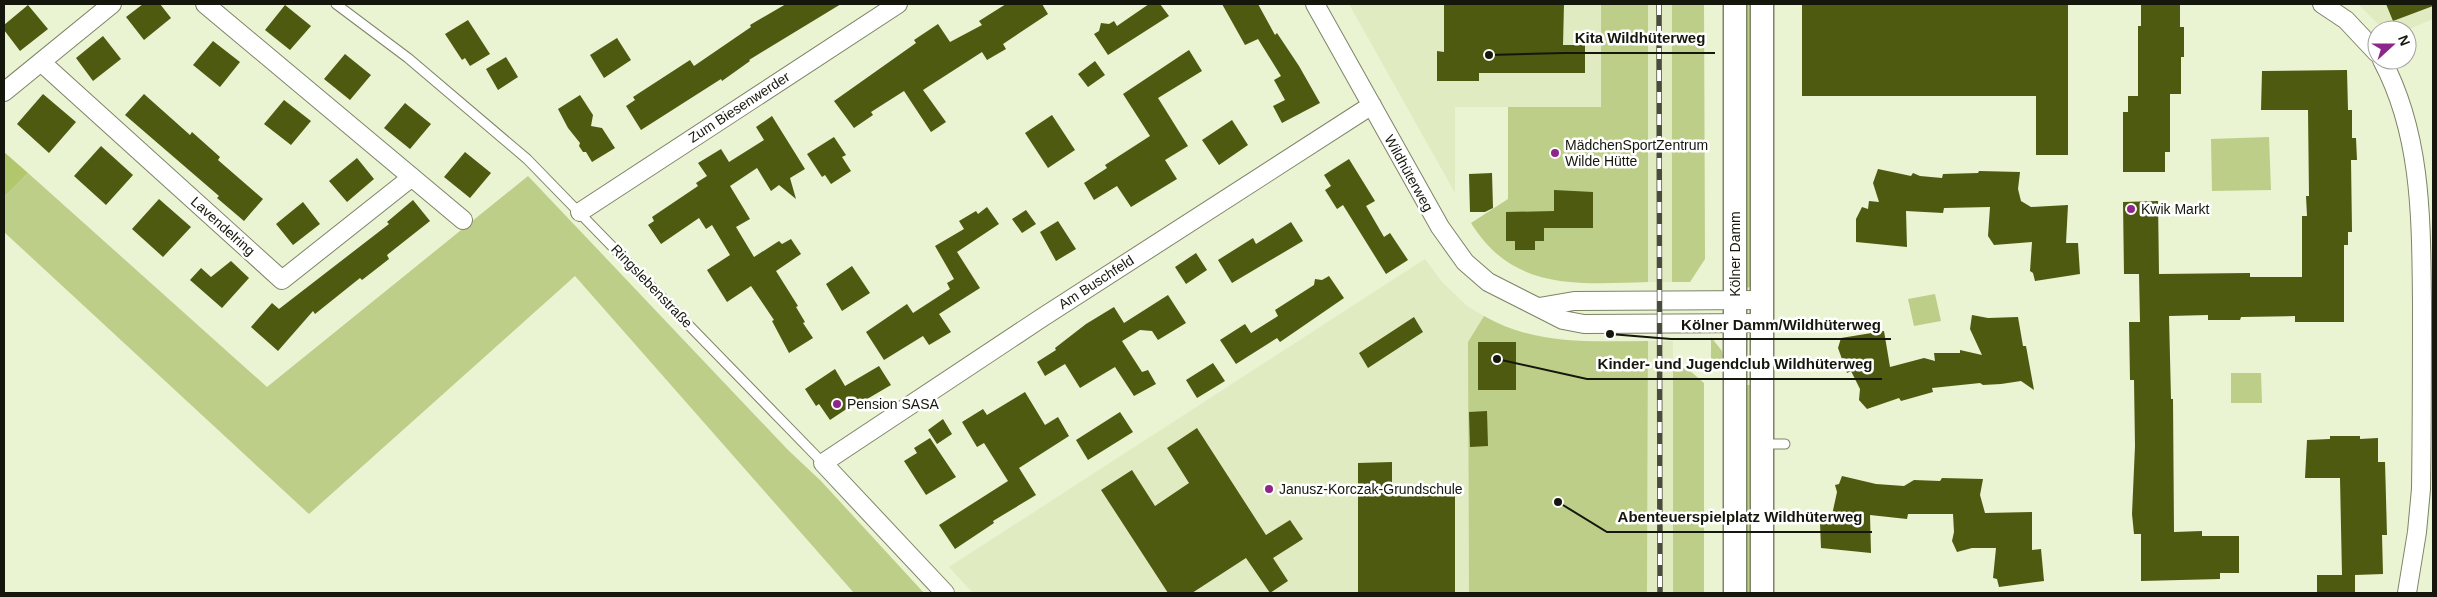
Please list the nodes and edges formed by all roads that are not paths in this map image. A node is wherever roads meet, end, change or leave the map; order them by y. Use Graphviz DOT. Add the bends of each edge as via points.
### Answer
graph roads {
  1 [pos="112,4"];
  2 [pos="205,4"];
  3 [pos="336,4"];
  4 [pos="898,4"];
  5 [pos="1315,4"];
  6 [pos="1735,4"];
  7 [pos="1762,4"];
  8 [pos="2322,4"];
  9 [pos="2367,42"];
  10 [pos="41,62"];
  11 [pos="2386,70"];
  12 [pos="4,92"];
  13 [pos="1372,105"];
  14 [pos="412,177"];
  15 [pos="580,212"];
  16 [pos="463,220"];
  17 [pos="1735,300"];
  18 [pos="1762,300"];
  19 [pos="1539,308"];
  20 [pos="1735,323"];
  21 [pos="1762,323"];
  22 [pos="1762,444"];
  23 [pos="1785,444"];
  24 [pos="823,463"];
  25 [pos="945,593"];
  26 [pos="1734,593"];
  27 [pos="1762,593"];
  28 [pos="2406,593"];
  1 -- 10 [label="street"];
  2 -- 14 [label="street"];
  3 -- 15 [label="lane, Ringslebenstraße" via="458,99 527,159"];
  4 -- 15 [label="street, Zum Biesenwerder"];
  5 -- 13 [label="street, Wildhüterweg"];
  6 -- 17 [label="street, Kölner Damm"];
  7 -- 18 [label="street, Kölner Damm"];
  8 -- 9 [label="street" via="2346,20"];
  10 -- 12 [label="street"];
  10 -- 14 [label="street, Lavendelring" via="282,280"];
  11 -- 28 [label="street" via="2409,133 2421,224 2421,489"];
  13 -- 19 [label="street, Wildhüterweg" via="1440,227 1465,262 1488,282"];
  13 -- 24 [label="street, Am Buschfeld"];
  14 -- 16 [label="street"];
  15 -- 24 [label="lane, Ringslebenstraße"];
  17 -- 18 [label="street"];
  17 -- 19 [label="street" via="1574,301"];
  17 -- 20 [label="street, Kölner Damm"];
  18 -- 21 [label="street, Kölner Damm"];
  19 -- 20 [label="street, Wildhüterweg" via="1563,320 1584,324"];
  20 -- 21 [label="street, Wildhüterweg"];
  20 -- 26 [label="street, Kölner Damm"];
  21 -- 22 [label="street, Kölner Damm"];
  22 -- 23 [label="lane"];
  22 -- 27 [label="street, Kölner Damm"];
  24 -- 25 [label="street, Ringslebenstraße"];
}
